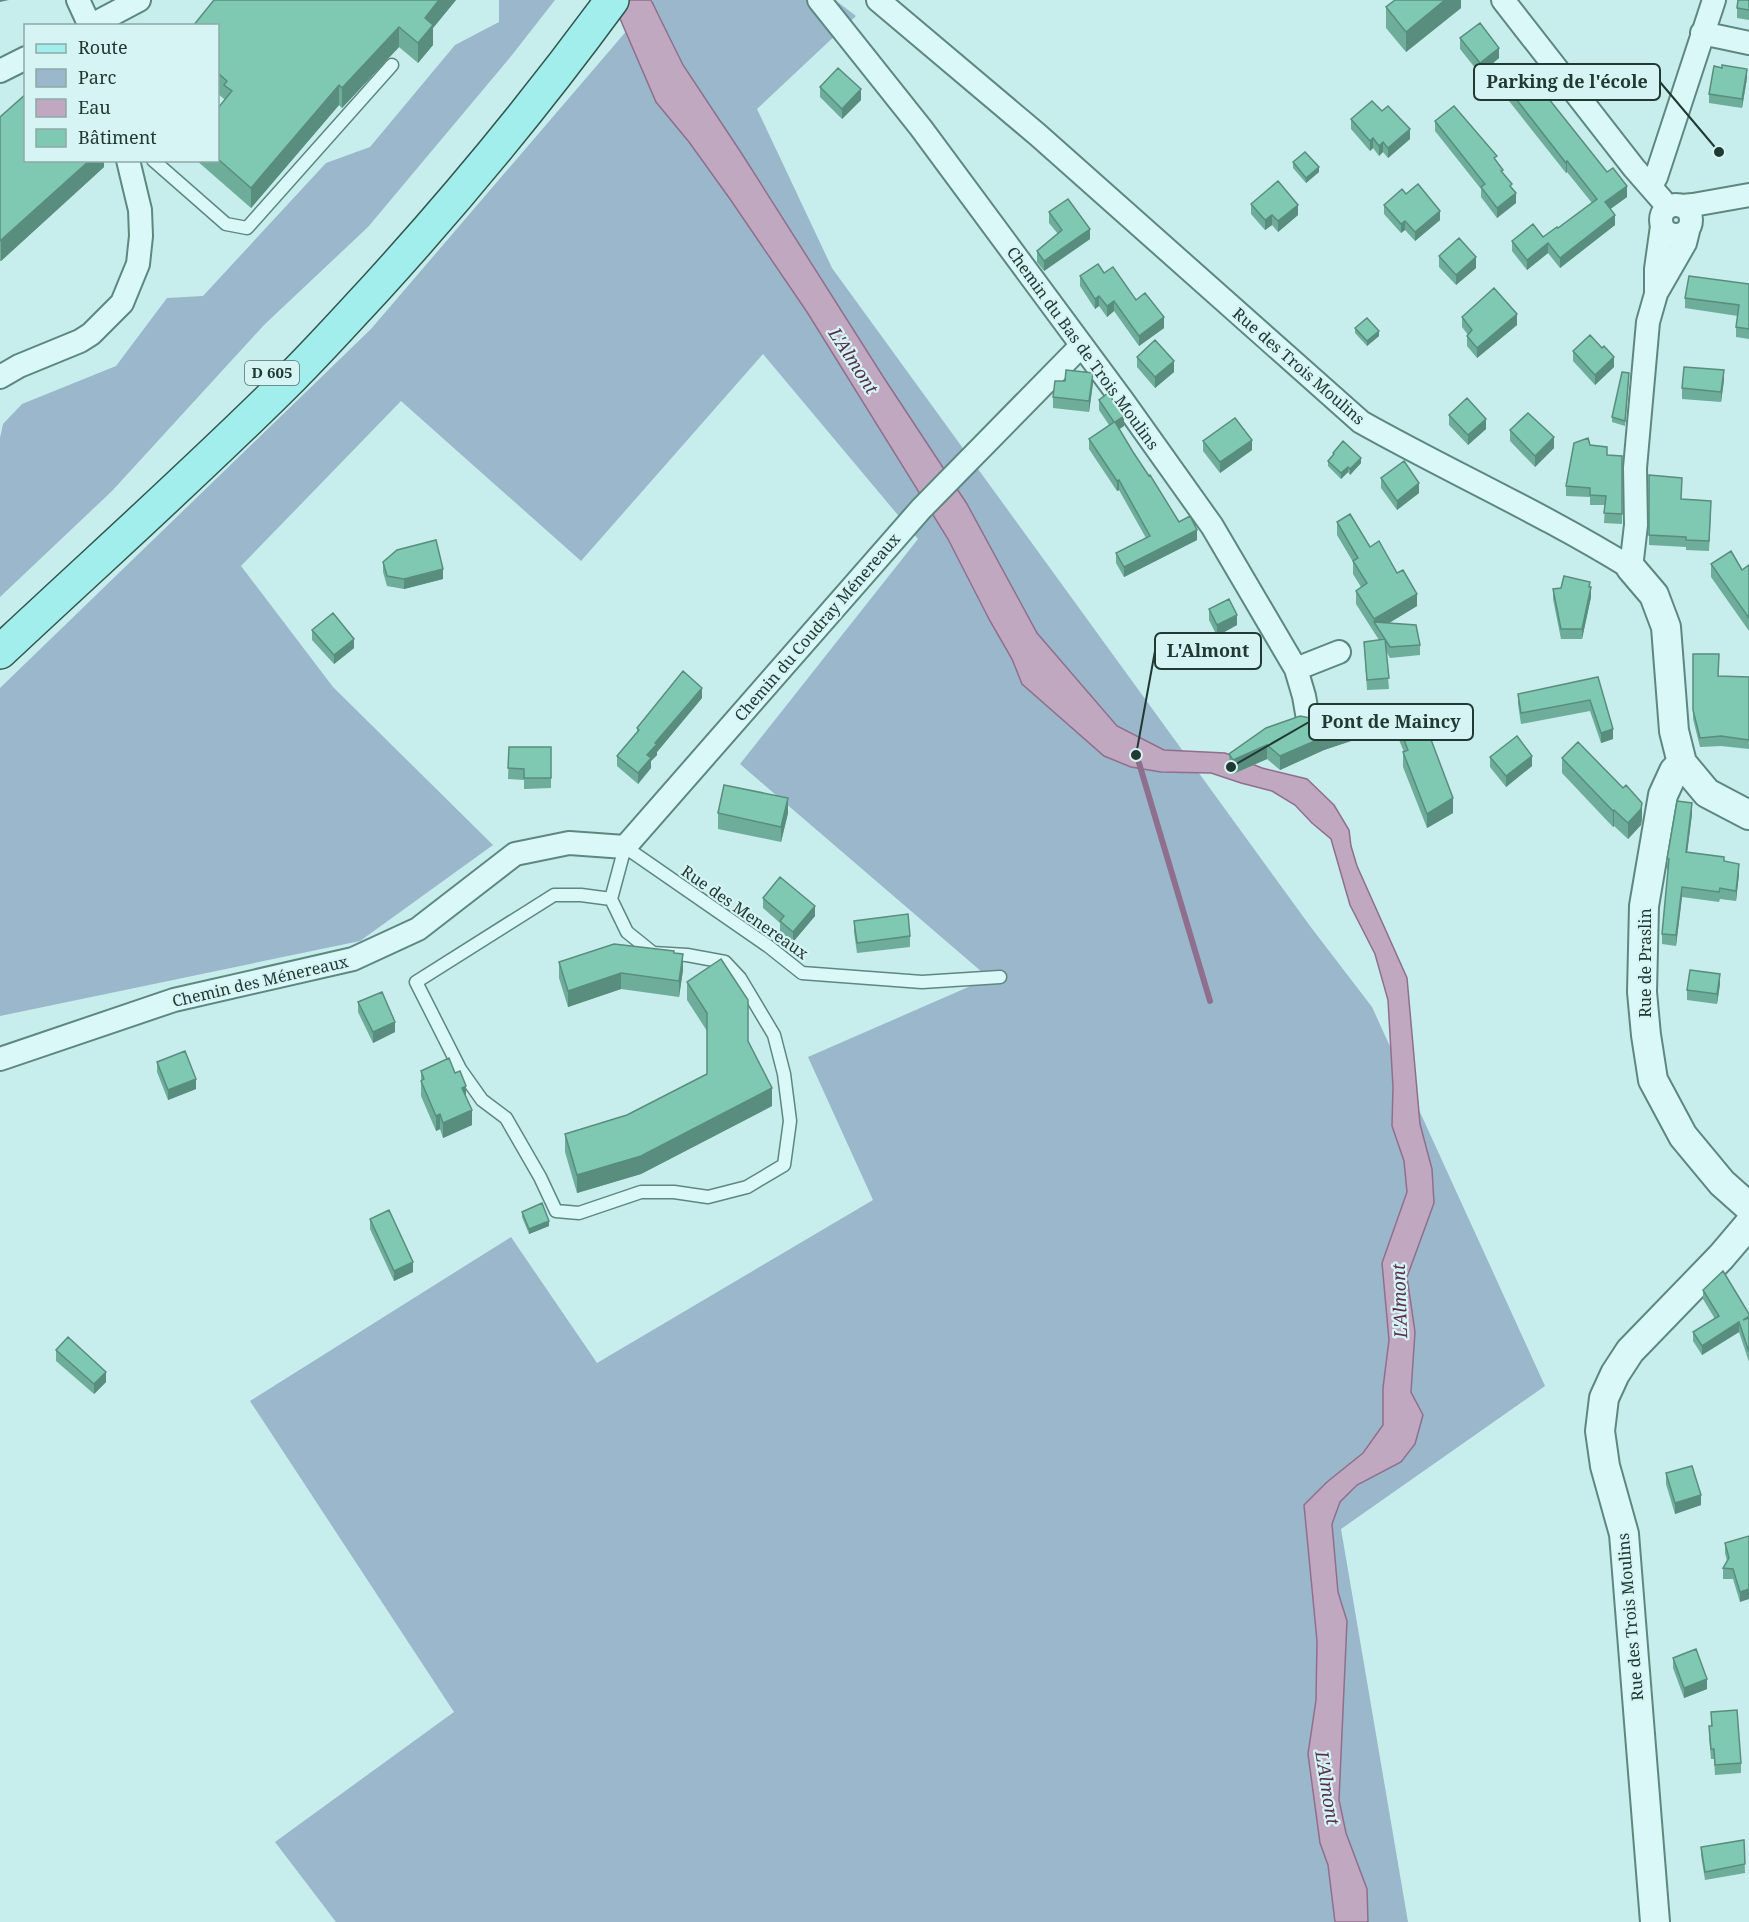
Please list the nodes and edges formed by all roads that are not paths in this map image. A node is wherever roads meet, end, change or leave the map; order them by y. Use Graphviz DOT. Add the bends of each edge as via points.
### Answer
graph roads {
  1 [pos="78,0"];
  2 [pos="139,0"];
  3 [pos="592,0"];
  4 [pos="612,0"];
  5 [pos="819,0"];
  6 [pos="878,0"];
  7 [pos="1503,0"];
  8 [pos="1714,0"];
  9 [pos="89,24"];
  10 [pos="94,24"];
  11 [pos="1702,33"];
  12 [pos="1749,43"];
  13 [pos="24,59"];
  14 [pos="392,65"];
  15 [pos="0,71"];
  16 [pos="526,99"];
  17 [pos="155,162"];
  18 [pos="133,165"];
  19 [pos="1651,186"];
  20 [pos="1743,196"];
  21 [pos="1670,213"];
  22 [pos="1689,229"];
  23 [pos="1656,294"];
  24 [pos="1081,346"];
  25 [pos="0,377"];
  26 [pos="1630,568"];
  27 [pos="0,631"];
  28 [pos="0,652"];
  29 [pos="1340,652"];
  30 [pos="1296,669"];
  31 [pos="1308,719"];
  32 [pos="1682,763"];
  33 [pos="1749,815"];
  34 [pos="625,847"];
  35 [pos="611,899"];
  36 [pos="1000,977"];
  37 [pos="0,1059"];
  38 [pos="1749,1207"];
  39 [pos="1749,1224"];
  40 [pos="1655,1922"];
  1 -- 9 [label="street"];
  2 -- 10 [label="street"];
  3 -- 16 [label="main road, D 605"];
  4 -- 16 [label="main road, D 605"];
  5 -- 24 [label="street, Chemin du Bas de Trois Moulins" via="921,128"];
  6 -- 26 [label="street, Rue des Trois Moulins" via="1038,135 1361,422"];
  7 -- 19 [label="street"];
  8 -- 11 [label="street"];
  11 -- 12 [label="street"];
  11 -- 19 [label="street"];
  13 -- 15 [label="street"];
  14 -- 17 [label="lane" via="247,228 226,224"];
  16 -- 27 [label="main road, D 605" via="292,353"];
  16 -- 28 [label="main road, D 605" via="468,184 294,375"];
  18 -- 25 [label="street" via="141,236 138,264 122,303 92,334"];
  19 -- 21 [label="street"];
  20 -- 21 [label="street"];
  20 -- 22 [label="street"];
  21 -- 22 [label="street" via="1669,234 1679,236"];
  21 -- 23 [label="street" via="1656,269"];
  22 -- 23 [label="street" via="1686,243"];
  23 -- 26 [label="street" via="1648,322"];
  24 -- 30 [label="street, Chemin du Bas de Trois Moulins" via="1212,526"];
  24 -- 34 [label="street, Chemin du Coudray Ménereaux" via="921,509"];
  26 -- 32 [label="street" via="1654,595 1666,627 1674,731"];
  29 -- 30 [label="street"];
  30 -- 31 [label="street, Chemin du Bas de Trois Moulins"];
  32 -- 33 [label="street" via="1707,793"];
  32 -- 38 [label="street, Rue de Praslin" via="1663,795 1644,906 1642,992 1646,1035 1653,1080 1683,1136 1722,1183"];
  34 -- 35 [label="lane"];
  34 -- 36 [label="lane, Rue des Menereaux" via="802,973 922,982"];
  34 -- 37 [label="street, Chemin des Ménereaux" via="569,843 515,854 418,929 353,959 174,1000"];
  35 -- 35 [label="lane" via="554,895 416,982 460,1069 482,1100 506,1118 556,1211 579,1213 641,1192 708,1197 747,1187 784,1165 790,1121 774,1035 740,978 725,962 653,953 627,932"];
  39 -- 40 [label="street, Rue des Trois Moulins" via="1630,1351 1604,1398 1600,1431 1605,1466 1624,1534"];
}
